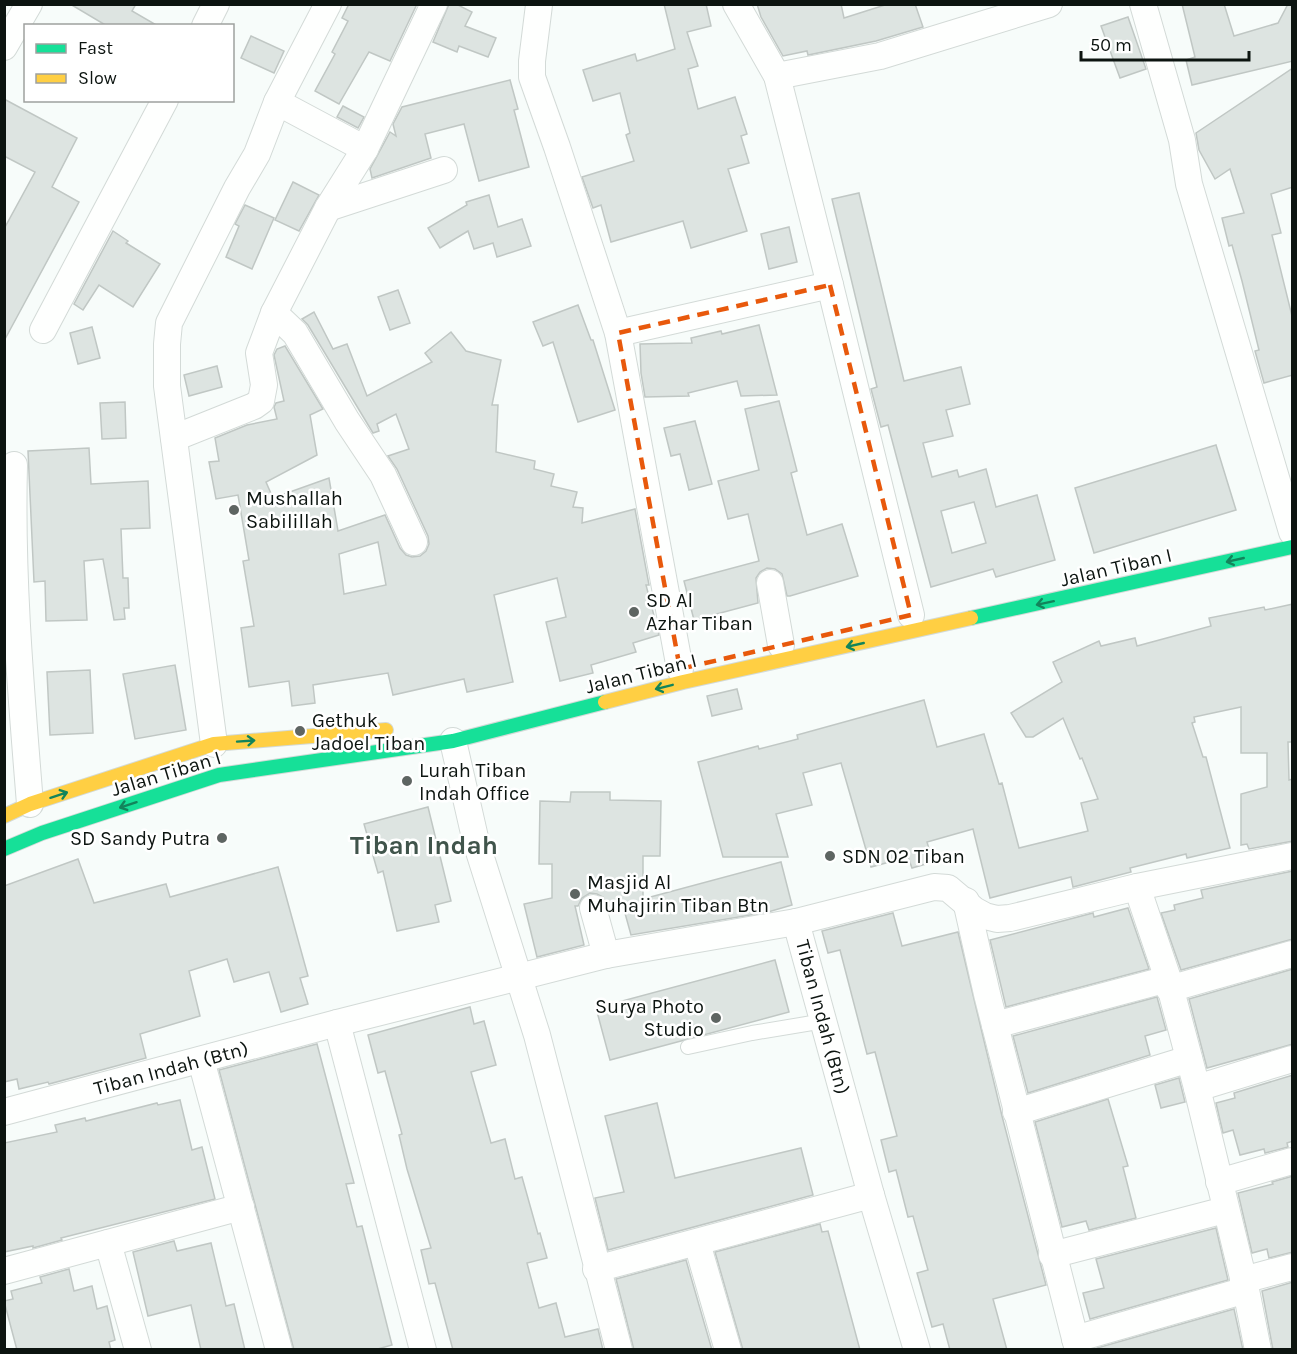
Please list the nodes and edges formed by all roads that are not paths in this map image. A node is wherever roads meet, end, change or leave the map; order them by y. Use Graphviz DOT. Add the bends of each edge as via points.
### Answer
graph roads {
  1 [pos="29,4"];
  2 [pos="216,4"];
  3 [pos="328,4"];
  4 [pos="434,4"];
  5 [pos="736,4"];
  6 [pos="1049,4"];
  7 [pos="1143,4"];
  8 [pos="539,5"];
  9 [pos="206,24"];
  10 [pos="4,47"];
  11 [pos="777,76"];
  12 [pos="164,102"];
  13 [pos="277,102"];
  14 [pos="365,149"];
  15 [pos="444,171"];
  16 [pos="328,208"];
  17 [pos="830,285"];
  18 [pos="274,313"];
  19 [pos="43,330"];
  20 [pos="618,333"];
  21 [pos="174,438"];
  22 [pos="14,465"];
  23 [pos="1289,532"];
  24 [pos="414,542"];
  25 [pos="1293,547"];
  26 [pos="770,583"];
  27 [pos="911,615"];
  28 [pos="781,645"];
  29 [pos="692,666"];
  30 [pos="559,700"];
  31 [pos="397,729"];
  32 [pos="453,741"];
  33 [pos="217,759"];
  34 [pos="30,804"];
  35 [pos="4,816"];
  36 [pos="4,849"];
  37 [pos="1293,856"];
  38 [pos="1137,887"];
  39 [pos="966,902"];
  40 [pos="593,908"];
  41 [pos="796,922"];
  42 [pos="1293,954"];
  43 [pos="606,956"];
  44 [pos="519,977"];
  45 [pos="1169,984"];
  46 [pos="824,1021"];
  47 [pos="337,1023"];
  48 [pos="995,1025"];
  49 [pos="688,1047"];
  50 [pos="1189,1059"];
  51 [pos="1293,1059"];
  52 [pos="201,1060"];
  53 [pos="1197,1088"];
  54 [pos="4,1112"];
  55 [pos="1016,1112"];
  56 [pos="1293,1161"];
  57 [pos="1219,1182"];
  58 [pos="871,1195"];
  59 [pos="241,1207"];
  60 [pos="1225,1210"];
  61 [pos="108,1243"];
  62 [pos="697,1243"];
  63 [pos="1052,1255"];
  64 [pos="1293,1267"];
  65 [pos="596,1269"];
  66 [pos="4,1271"];
  67 [pos="1244,1285"];
  68 [pos="1076,1344"];
  69 [pos="138,1350"];
  70 [pos="279,1350"];
  71 [pos="423,1350"];
  72 [pos="619,1350"];
  73 [pos="728,1350"];
  74 [pos="917,1350"];
  75 [pos="1258,1350"];
  1 -- 10 [label="street"];
  2 -- 9 [label="street"];
  3 -- 13 [label="street"];
  4 -- 14 [label="street"];
  5 -- 11 [label="street"];
  6 -- 11 [label="street" via="880,56"];
  7 -- 23 [label="street" via="1182,140 1189,184"];
  8 -- 20 [label="street" via="532,77"];
  11 -- 17 [label="street"];
  12 -- 19 [label="street"];
  13 -- 14 [label="street"];
  13 -- 21 [label="street" via="257,154 169,323 167,386"];
  14 -- 16 [label="street"];
  15 -- 16 [label="street"];
  16 -- 18 [label="street"];
  17 -- 20 [label="street"];
  17 -- 27 [label="street"];
  18 -- 21 [label="street" via="259,353 264,385 261,400"];
  18 -- 24 [label="street" via="295,333 377,466"];
  20 -- 29 [label="street"];
  21 -- 33 [label="street"];
  22 -- 34 [label="street" via="16,633"];
  25 -- 32 [label="street, Jalan Tiban I, one-way" via="683,682"];
  26 -- 28 [label="street"];
  29 -- 30 [label="street, Jalan Tiban I"];
  33 -- 31 [label="street, Jalan Tiban I, one-way"];
  32 -- 33 [label="street, Jalan Tiban I"];
  32 -- 44 [label="street" via="476,842"];
  34 -- 33 [label="street, Jalan Tiban I, one-way"];
  33 -- 36 [label="street, Jalan Tiban I, one-way"];
  34 -- 35 [label="street, Jalan Tiban I"];
  37 -- 38 [label="street"];
  38 -- 39 [label="street" via="1011,918 997,919 980,913"];
  38 -- 45 [label="street"];
  39 -- 41 [label="street" via="948,888 934,887"];
  39 -- 48 [label="street"];
  40 -- 43 [label="street"];
  41 -- 43 [label="street, Tiban Indah (Btn)"];
  41 -- 46 [label="street, Tiban Indah (Btn)"];
  42 -- 45 [label="street"];
  43 -- 44 [label="street, Tiban Indah (Btn)"];
  44 -- 47 [label="street, Tiban Indah (Btn)"];
  44 -- 65 [label="street"];
  45 -- 48 [label="street"];
  45 -- 50 [label="street"];
  46 -- 49 [label="lane"];
  46 -- 58 [label="street, Tiban Indah (Btn)"];
  47 -- 52 [label="street, Tiban Indah (Btn)"];
  47 -- 71 [label="street"];
  48 -- 55 [label="street"];
  50 -- 53 [label="street"];
  50 -- 55 [label="street"];
  51 -- 53 [label="street"];
  52 -- 54 [label="street, Tiban Indah (Btn)"];
  52 -- 59 [label="street"];
  53 -- 57 [label="street"];
  55 -- 63 [label="street"];
  56 -- 57 [label="street"];
  57 -- 60 [label="street"];
  58 -- 62 [label="street"];
  58 -- 74 [label="street, Tiban Indah (Btn)"];
  59 -- 61 [label="street"];
  59 -- 70 [label="street"];
  60 -- 63 [label="street"];
  60 -- 67 [label="street"];
  61 -- 66 [label="street"];
  61 -- 69 [label="street"];
  62 -- 65 [label="street"];
  62 -- 73 [label="street"];
  63 -- 68 [label="street"];
  64 -- 67 [label="street"];
  65 -- 72 [label="street"];
  67 -- 68 [label="street"];
  67 -- 75 [label="street"];
}
